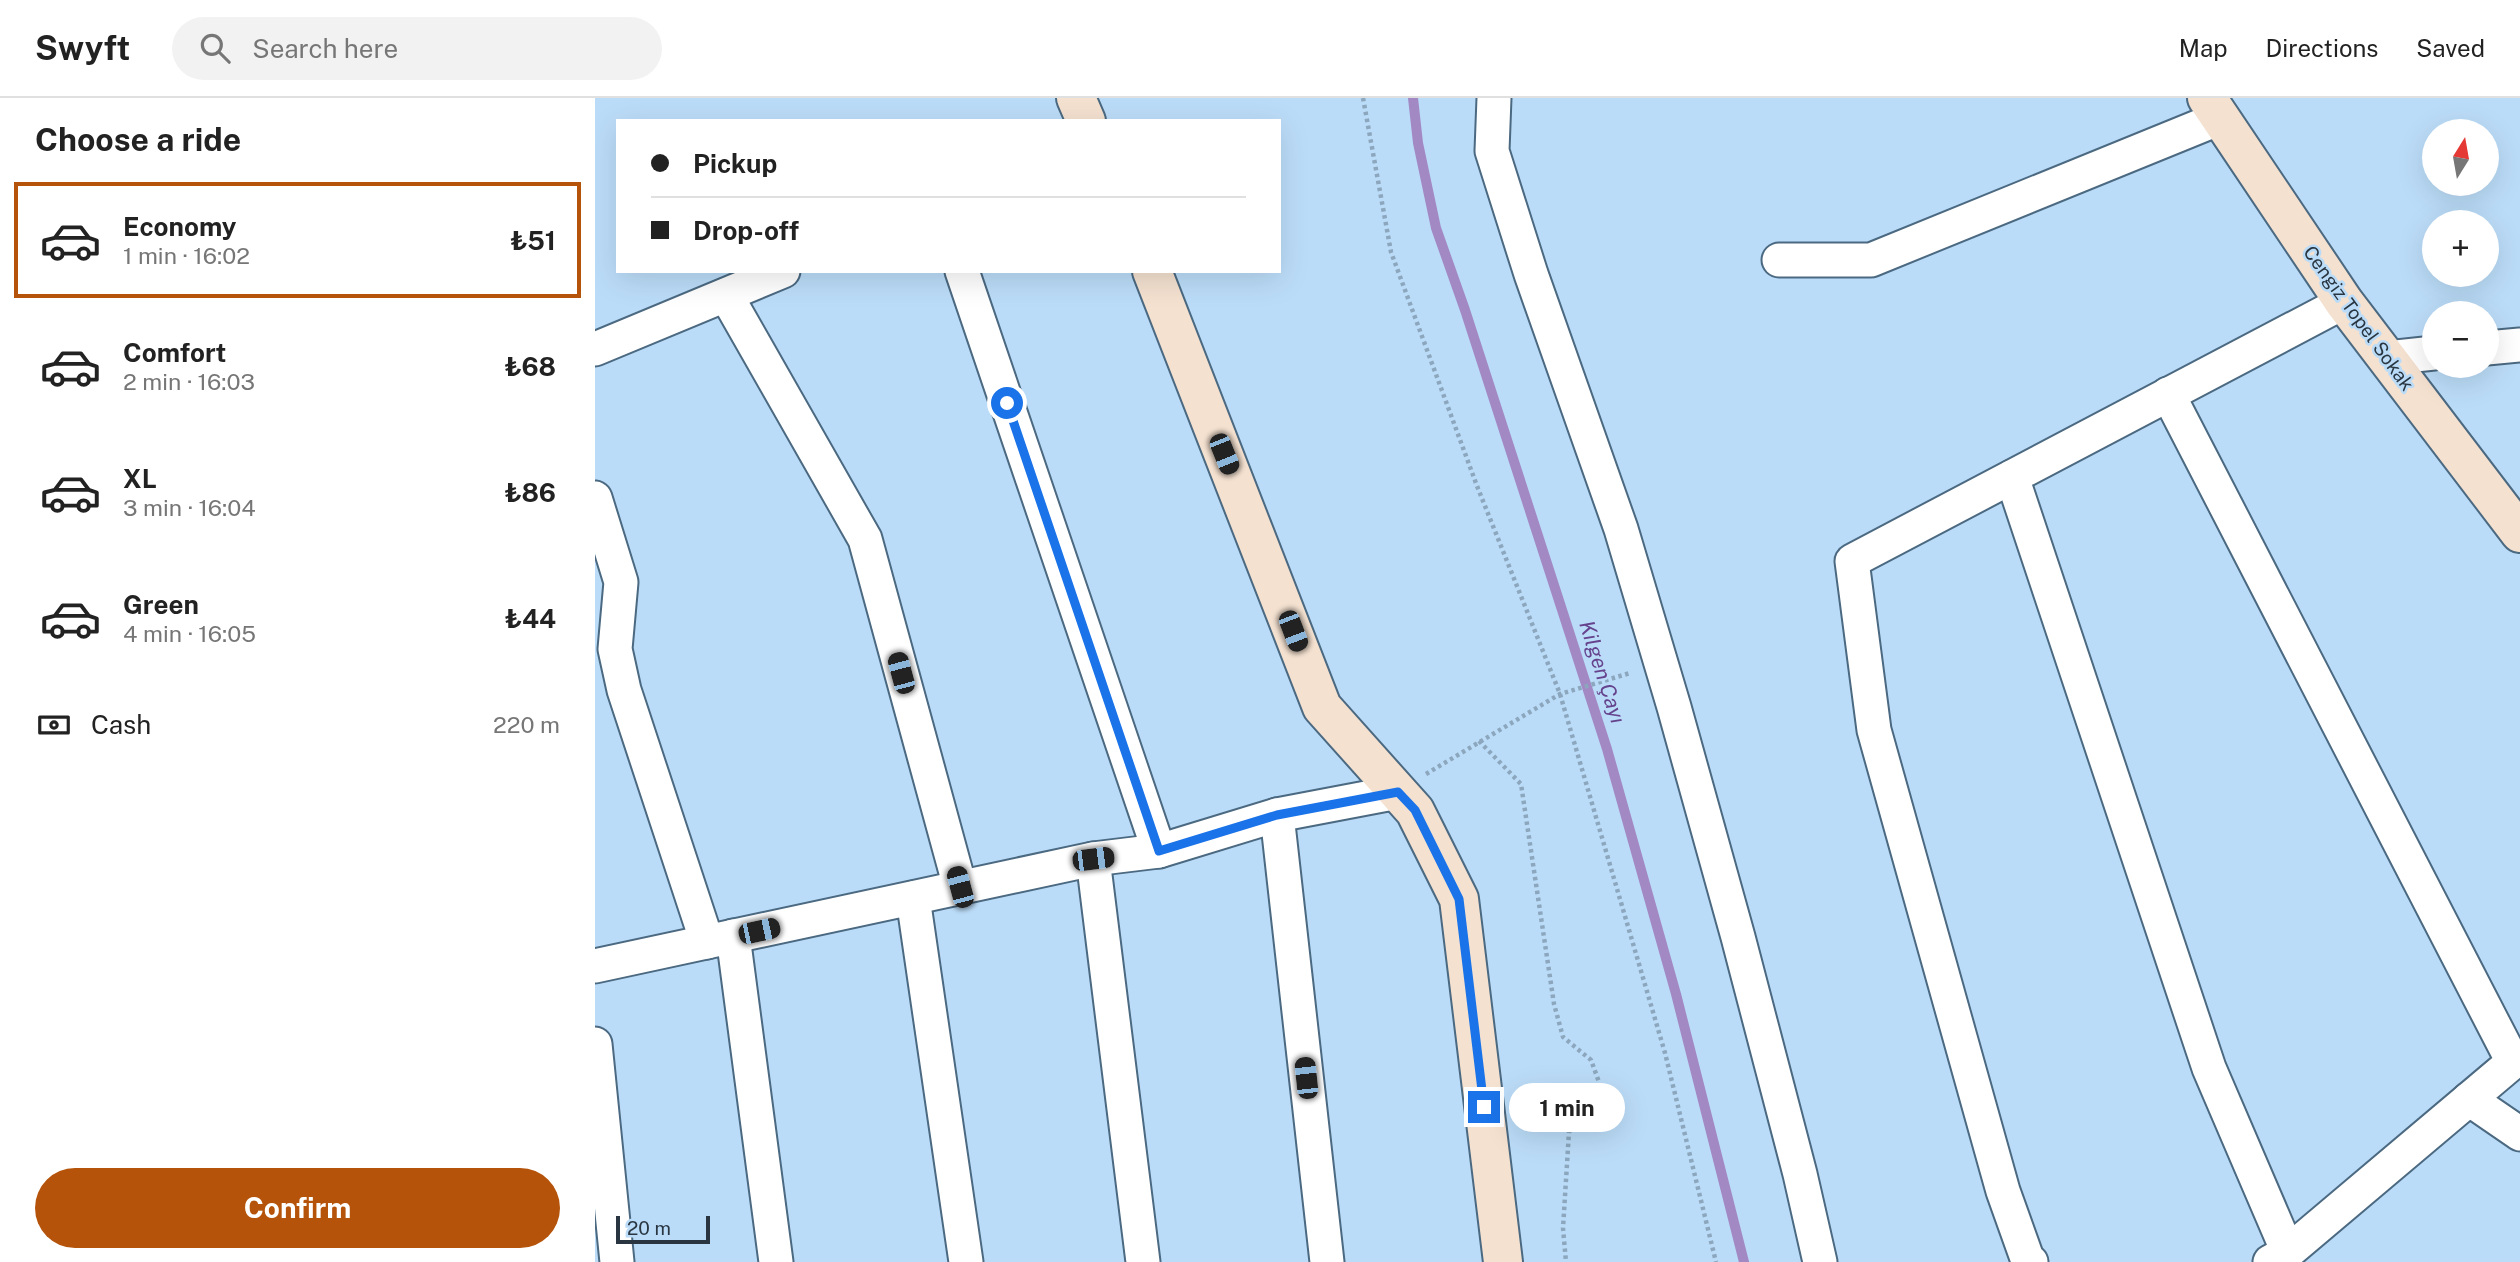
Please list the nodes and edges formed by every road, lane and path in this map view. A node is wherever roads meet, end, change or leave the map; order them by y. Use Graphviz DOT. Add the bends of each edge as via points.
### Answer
graph roads {
  1 [pos="1076,98"];
  2 [pos="1363,98"];
  3 [pos="1493,98"];
  4 [pos="2213,108"];
  5 [pos="1085,119"];
  6 [pos="1779,260"];
  7 [pos="778,273"];
  8 [pos="963,273"];
  9 [pos="1153,273"];
  10 [pos="726,295"];
  11 [pos="2344,302"];
  12 [pos="2520,345"];
  13 [pos="2499,347"];
  14 [pos="595,349"];
  15 [pos="2422,355"];
  16 [pos="2387,358"];
  17 [pos="2168,394"];
  18 [pos="2012,477"];
  19 [pos="595,498"];
  20 [pos="2520,533"];
  21 [pos="1632,673"];
  22 [pos="1560,694"];
  23 [pos="1479,741"];
  24 [pos="1398,792"];
  25 [pos="1277,815"];
  26 [pos="1159,851"];
  27 [pos="1093,859"];
  28 [pos="960,887"];
  29 [pos="913,898"];
  30 [pos="720,939"];
  31 [pos="595,966"];
  32 [pos="595,1044"];
  33 [pos="2469,1099"];
  34 [pos="2520,1133"];
  35 [pos="2279,1257"];
  36 [pos="617,1262"];
  37 [pos="776,1262"];
  38 [pos="966,1262"];
  39 [pos="1143,1262"];
  40 [pos="1327,1262"];
  41 [pos="1503,1262"];
  42 [pos="1566,1262"];
  43 [pos="1716,1262"];
  44 [pos="1820,1262"];
  45 [pos="2031,1262"];
  1 -- 5 [label="street"];
  2 -- 22 [label="path" via="1391,252"];
  3 -- 44 [label="street" via="1492,151 1621,529 1670,694 1742,950"];
  4 -- 6 [label="street" via="1871,260"];
  4 -- 11 [label="street, Cengiz Topel Sokak"];
  7 -- 10 [label="street"];
  8 -- 26 [label="street"];
  9 -- 24 [label="street" via="1322,706"];
  10 -- 14 [label="street"];
  10 -- 28 [label="street" via="865,539"];
  11 -- 16 [label="street, Cengiz Topel Sokak"];
  11 -- 17 [label="street"];
  12 -- 13 [label="street"];
  15 -- 16 [label="street"];
  16 -- 20 [label="street, Cengiz Topel Sokak"];
  17 -- 18 [label="street"];
  17 -- 33 [label="street" via="2513,1062"];
  18 -- 35 [label="street" via="2209,1068"];
  18 -- 45 [label="street" via="1852,561 1874,730 2003,1191"];
  19 -- 30 [label="street" via="621,582 615,649 624,690"];
  21 -- 22 [label="path"];
  22 -- 23 [label="path"];
  22 -- 43 [label="path" via="1665,1053"];
  23 -- 24 [label="path"];
  23 -- 42 [label="path" via="1521,784 1554,1004 1563,1037 1591,1060 1599,1082 1595,1101 1569,1132 1563,1228"];
  24 -- 25 [label="street"];
  24 -- 41 [label="street" via="1415,810 1459,899"];
  25 -- 26 [label="street"];
  25 -- 40 [label="street"];
  26 -- 27 [label="street"];
  27 -- 28 [label="street"];
  27 -- 39 [label="street"];
  28 -- 29 [label="street"];
  29 -- 30 [label="street"];
  29 -- 38 [label="street"];
  30 -- 31 [label="street"];
  30 -- 37 [label="street"];
  32 -- 36 [label="street"];
  33 -- 34 [label="street"];
  33 -- 35 [label="street"];
}
